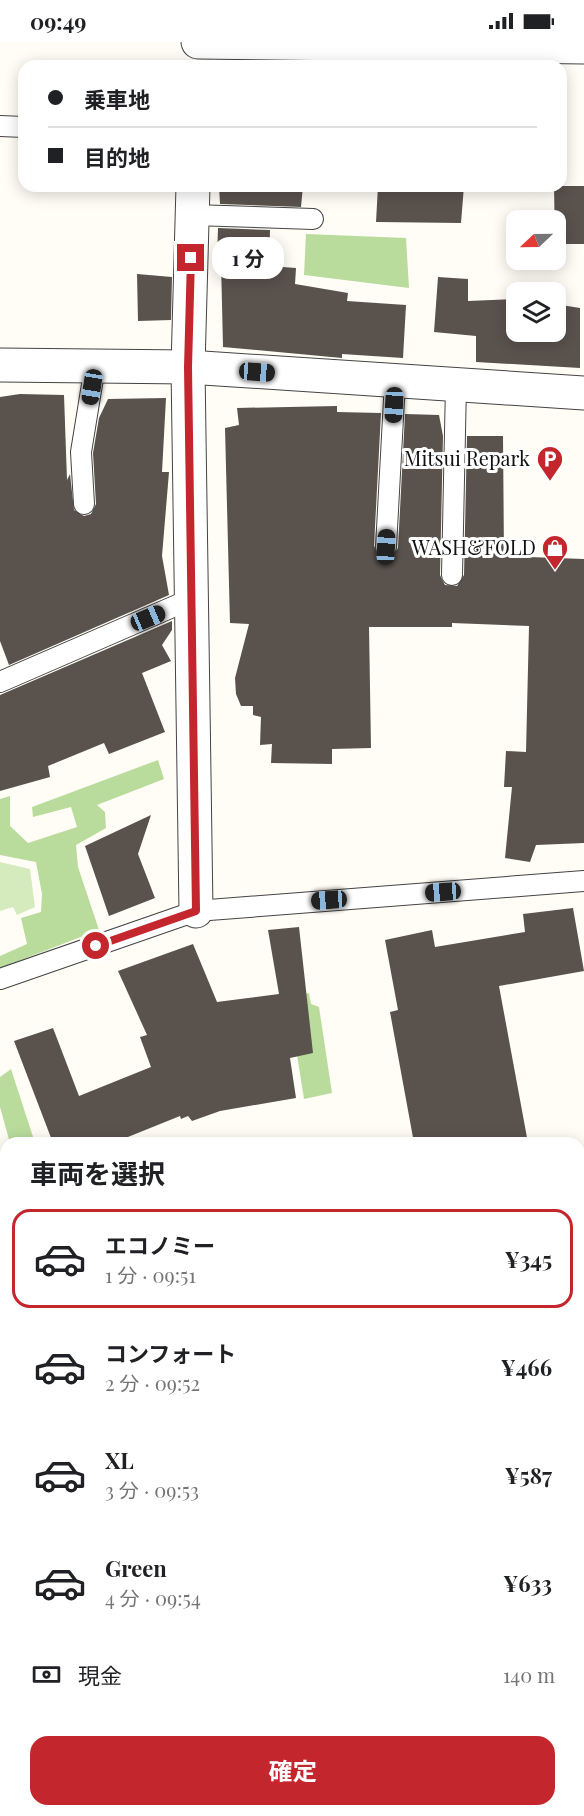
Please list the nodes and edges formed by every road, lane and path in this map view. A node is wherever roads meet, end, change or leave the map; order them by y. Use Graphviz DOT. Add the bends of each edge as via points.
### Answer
graph roads {
  1 [pos="198,42"];
  2 [pos="584,47"];
  3 [pos="197,60"];
  4 [pos="0,126"];
  5 [pos="18,127"];
  6 [pos="193,200"];
  7 [pos="313,219"];
  8 [pos="0,365"];
  9 [pos="95,366"];
  10 [pos="188,367"];
  11 [pos="395,381"];
  12 [pos="456,385"];
  13 [pos="584,393"];
  14 [pos="84,504"];
  15 [pos="386,547"];
  16 [pos="452,575"];
  17 [pos="190,599"];
  18 [pos="0,682"];
  19 [pos="584,881"];
  20 [pos="196,911"];
  21 [pos="0,979"];
  1 -- 2 [label="street"];
  1 -- 3 [label="street"];
  4 -- 5 [label="lane"];
  6 -- 7 [label="lane"];
  6 -- 10 [label="street"];
  8 -- 9 [label="street"];
  9 -- 10 [label="street"];
  9 -- 14 [label="lane" via="81,452"];
  10 -- 11 [label="street"];
  10 -- 17 [label="street"];
  11 -- 12 [label="street"];
  11 -- 15 [label="lane"];
  12 -- 13 [label="street"];
  12 -- 16 [label="lane"];
  17 -- 18 [label="lane"];
  17 -- 20 [label="street"];
  19 -- 20 [label="lane"];
  20 -- 21 [label="lane"];
}
